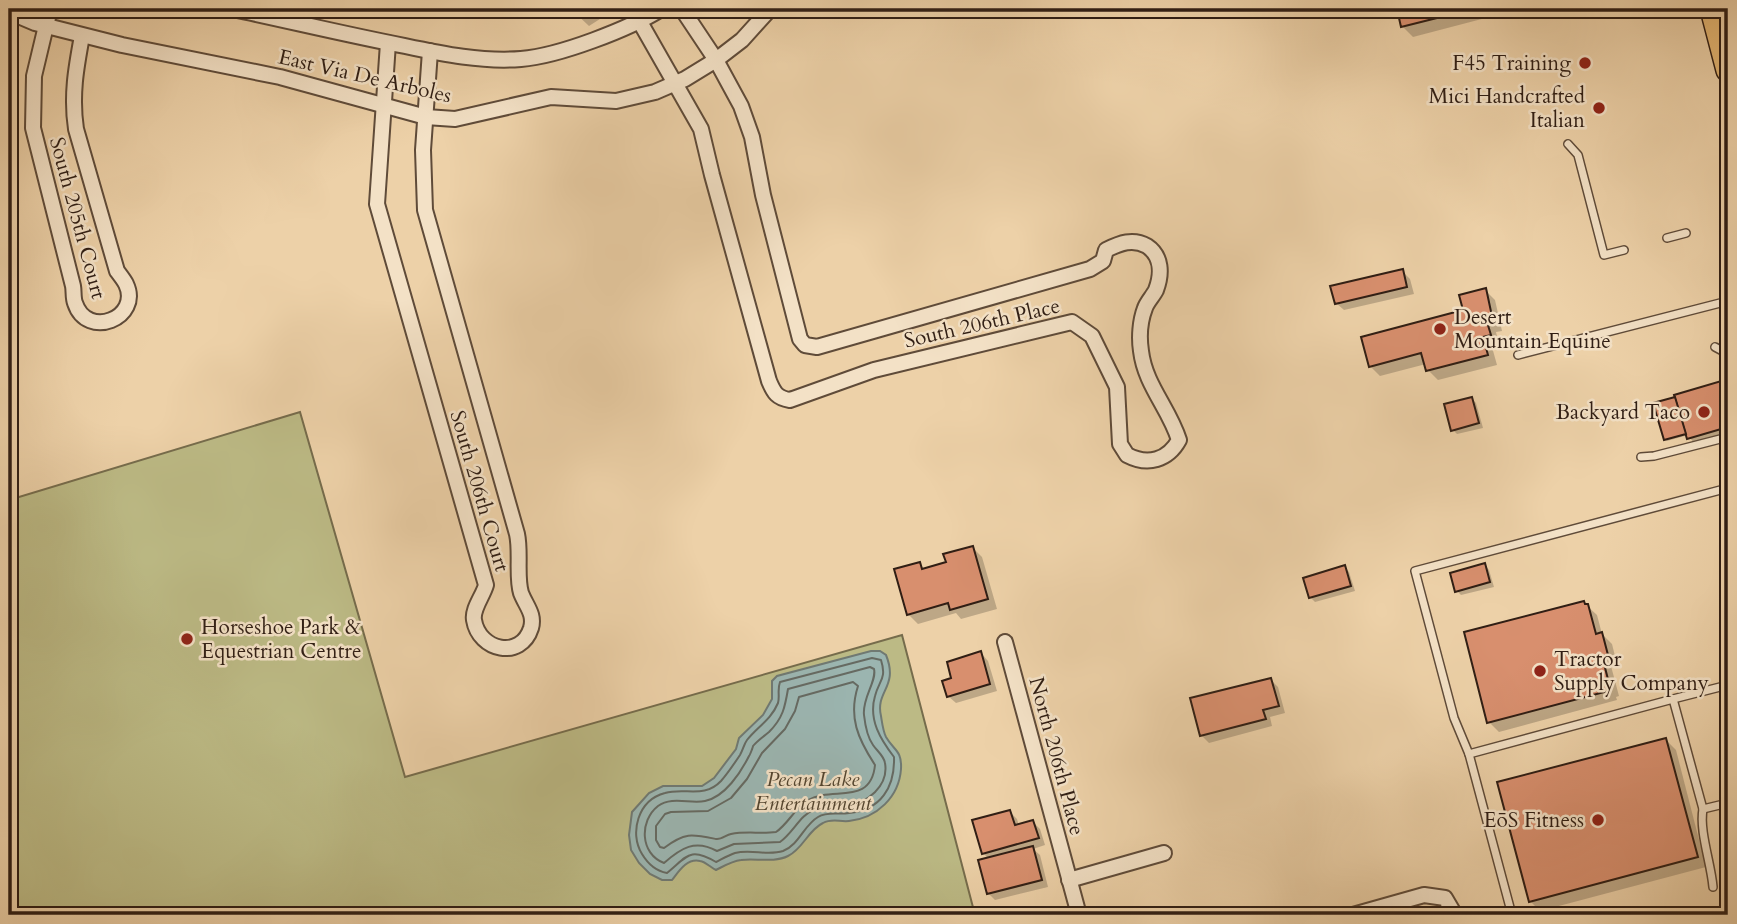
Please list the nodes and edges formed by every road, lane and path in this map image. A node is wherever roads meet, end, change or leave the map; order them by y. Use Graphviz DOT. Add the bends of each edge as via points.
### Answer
graph roads {
  1 [pos="50,9"];
  2 [pos="233,9"];
  3 [pos="661,9"];
  4 [pos="682,9"];
  5 [pos="770,9"];
  6 [pos="1712,9"];
  7 [pos="9,12"];
  8 [pos="640,22"];
  9 [pos="45,26"];
  10 [pos="82,36"];
  11 [pos="388,43"];
  12 [pos="430,51"];
  13 [pos="716,60"];
  14 [pos="1728,71"];
  15 [pos="675,83"];
  16 [pos="383,105"];
  17 [pos="426,117"];
  18 [pos="1568,144"];
  19 [pos="1686,233"];
  20 [pos="1667,238"];
  21 [pos="1624,250"];
  22 [pos="1728,301"];
  23 [pos="1715,347"];
  24 [pos="1728,354"];
  25 [pos="1518,355"];
  26 [pos="1728,437"];
  27 [pos="1641,457"];
  28 [pos="1728,488"];
  29 [pos="1005,642"];
  30 [pos="1728,685"];
  31 [pos="1673,699"];
  32 [pos="1469,754"];
  33 [pos="1728,803"];
  34 [pos="1703,809"];
  35 [pos="1728,829"];
  36 [pos="1728,843"];
  37 [pos="1164,853"];
  38 [pos="1069,880"];
  39 [pos="1713,887"];
  40 [pos="1079,915"];
  41 [pos="1353,915"];
  42 [pos="1455,915"];
  43 [pos="1512,915"];
  1 -- 9 [label="street, South 205th Court"];
  2 -- 11 [label="street, East Via De Arboles"];
  3 -- 8 [label="street, East Via De Arboles"];
  4 -- 13 [label="street"];
  5 -- 13 [label="street, East Via De Arboles"];
  6 -- 14 [label="main road"];
  7 -- 9 [label="street, East Via De Arboles"];
  8 -- 12 [label="street, East Via De Arboles" via="524,59 489,60"];
  8 -- 15 [label="street"];
  9 -- 10 [label="street, East Via De Arboles"];
  9 -- 10 [label="street, South 205th Court" via="34,76 33,128 75,303 83,316 99,323 115,320 127,306 128,286 117,271 76,129 74,78"];
  10 -- 16 [label="street, East Via De Arboles" via="280,77"];
  11 -- 12 [label="street, East Via De Arboles"];
  11 -- 16 [label="street"];
  12 -- 17 [label="street"];
  13 -- 15 [label="street, East Via De Arboles"];
  13 -- 15 [label="street, South 206th Place" via="752,137 762,195 805,345 817,347 1090,269 1102,261 1106,250 1139,241 1160,262 1156,290 1145,308 1140,346 1152,389 1179,440 1172,452 1145,461 1127,456 1120,444 1117,387 1092,337 1072,322 874,370 790,400 780,398 769,380 701,129"];
  15 -- 17 [label="street, East Via De Arboles" via="616,101 551,97 456,119"];
  16 -- 17 [label="street, East Via De Arboles"];
  16 -- 17 [label="street, South 206th Court" via="377,204 485,585 473,617 477,632 484,642 506,648 526,638 532,617 521,593 517,534 425,210"];
  18 -- 21 [label="lane" via="1578,155 1604,255"];
  19 -- 20 [label="lane"];
  22 -- 25 [label="lane"];
  23 -- 24 [label="lane"];
  26 -- 27 [label="lane"];
  28 -- 32 [label="lane" via="1415,571 1454,718"];
  29 -- 38 [label="street, North 206th Place"];
  30 -- 31 [label="lane"];
  31 -- 32 [label="lane"];
  31 -- 34 [label="lane"];
  32 -- 43 [label="lane"];
  33 -- 34 [label="lane"];
  34 -- 39 [label="lane"];
  35 -- 36 [label="lane"];
  37 -- 38 [label="street"];
  38 -- 40 [label="street"];
  41 -- 42 [label="street" via="1424,895 1445,898"];
}
